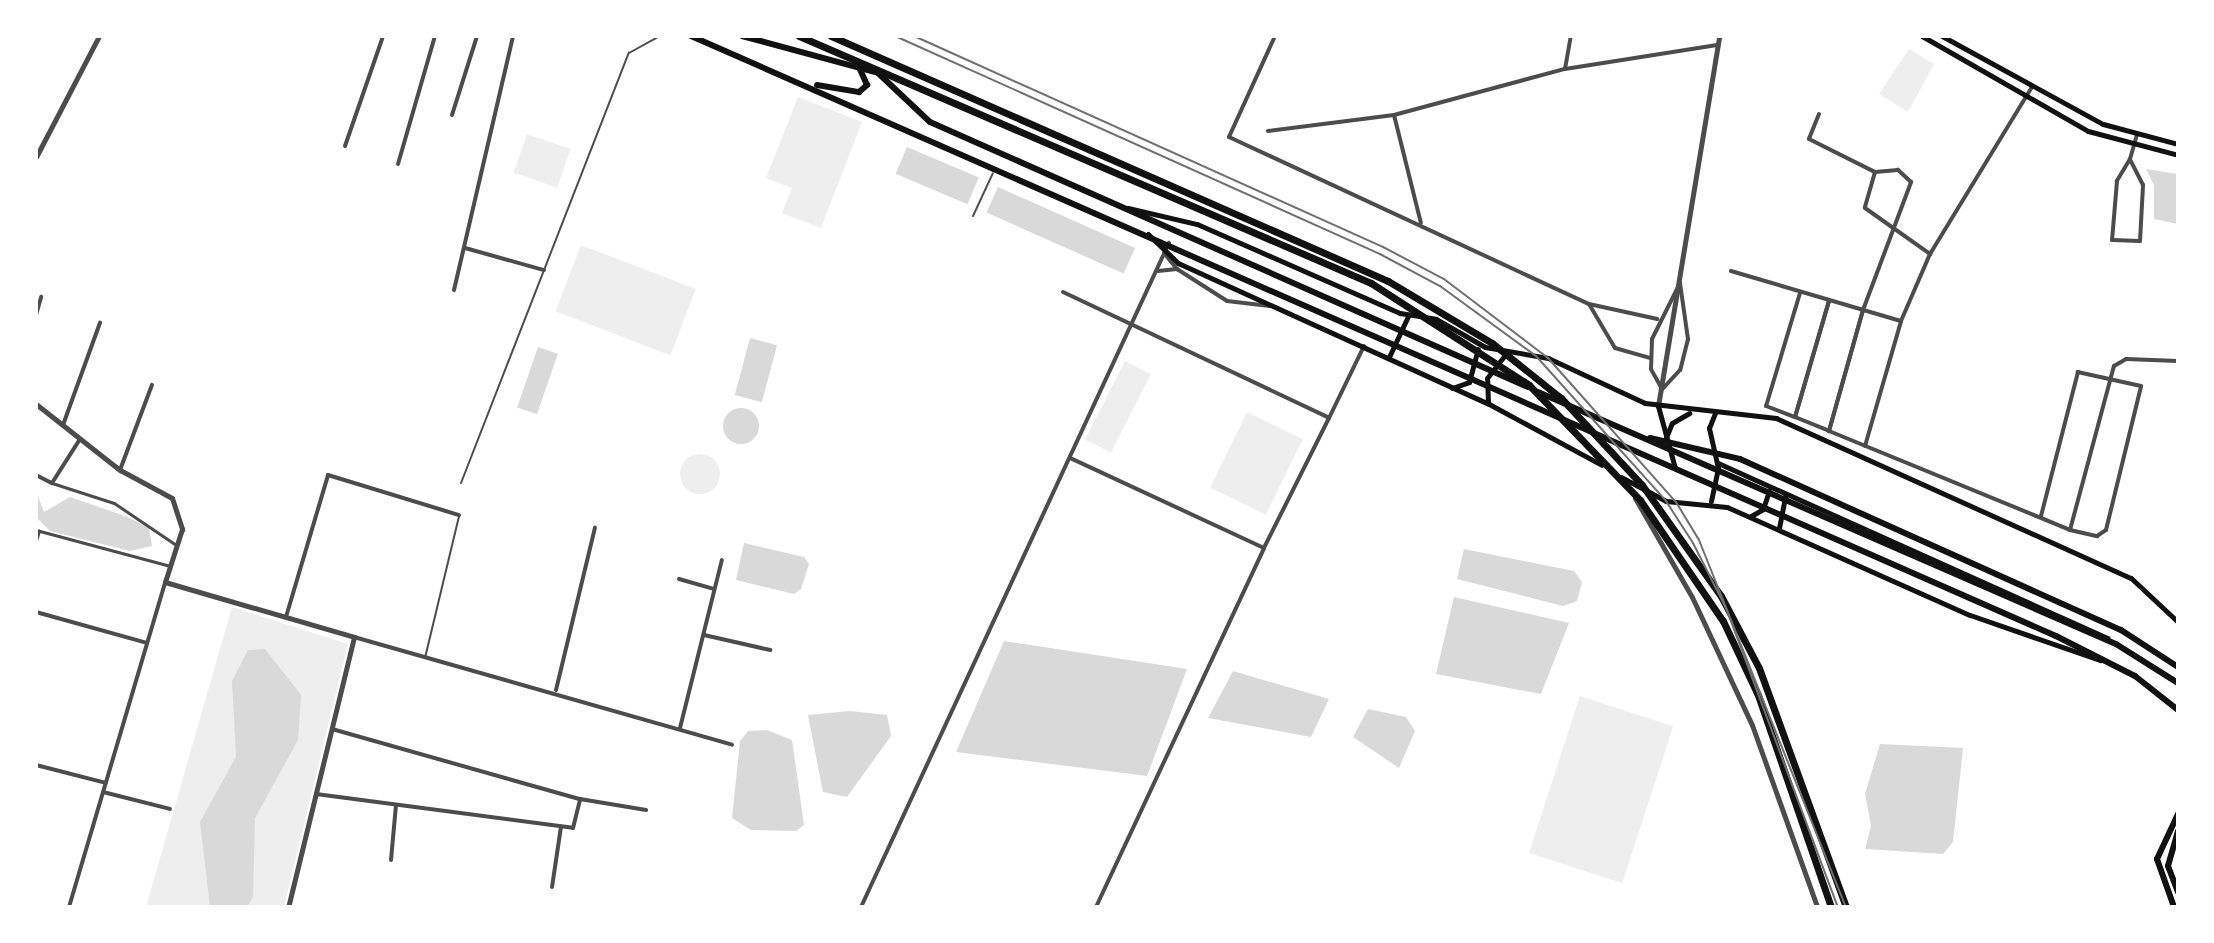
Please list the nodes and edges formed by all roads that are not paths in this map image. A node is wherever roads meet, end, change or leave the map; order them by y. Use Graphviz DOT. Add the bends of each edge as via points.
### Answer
graph roads {
  1 [pos="99,36"];
  2 [pos="383,36"];
  3 [pos="435,36"];
  4 [pos="477,36"];
  5 [pos="513,36"];
  6 [pos="660,36"];
  7 [pos="691,36"];
  8 [pos="742,36"];
  9 [pos="799,36"];
  10 [pos="1275,36"];
  11 [pos="1571,36"];
  12 [pos="1719,36"];
  13 [pos="1922,36"];
  14 [pos="1942,36"];
  15 [pos="836,38"];
  16 [pos="1717,45"];
  17 [pos="853,65"];
  18 [pos="1565,69"];
  19 [pos="803,81"];
  20 [pos="2032,87"];
  21 [pos="2026,96"];
  22 [pos="1819,114"];
  23 [pos="452,115"];
  24 [pos="1394,115"];
  25 [pos="1268,131"];
  26 [pos="2137,134"];
  27 [pos="2134,143"];
  28 [pos="2178,144"];
  29 [pos="345,146"];
  30 [pos="37,155"];
  31 [pos="2178,155"];
  32 [pos="2130,159"];
  33 [pos="398,164"];
  34 [pos="993,171"];
  35 [pos="1875,172"];
  36 [pos="1123,207"];
  37 [pos="973,216"];
  38 [pos="1421,223"];
  39 [pos="1891,228"];
  40 [pos="1148,234"];
  41 [pos="1169,243"];
  42 [pos="465,248"];
  43 [pos="1164,253"];
  44 [pos="1930,254"];
  45 [pos="1177,269"];
  46 [pos="544,270"];
  47 [pos="1157,271"];
  48 [pos="1731,271"];
  49 [pos="1680,283"];
  50 [pos="454,290"];
  51 [pos="1063,292"];
  52 [pos="1800,293"];
  53 [pos="41,297"];
  54 [pos="1829,301"];
  55 [pos="1589,304"];
  56 [pos="1276,306"];
  57 [pos="1863,310"];
  58 [pos="36,315"];
  59 [pos="1408,316"];
  60 [pos="1657,319"];
  61 [pos="1901,321"];
  62 [pos="100,323"];
  63 [pos="1133,323"];
  64 [pos="1478,344"];
  65 [pos="1364,346"];
  66 [pos="1512,353"];
  67 [pos="1389,357"];
  68 [pos="1650,358"];
  69 [pos="2178,361"];
  70 [pos="2110,379"];
  71 [pos="152,385"];
  72 [pos="1452,388"];
  73 [pos="1803,388"];
  74 [pos="1662,389"];
  75 [pos="1838,401"];
  76 [pos="36,404"];
  77 [pos="1489,404"];
  78 [pos="1658,406"];
  79 [pos="1691,412"];
  80 [pos="1715,412"];
  81 [pos="1329,418"];
  82 [pos="63,425"];
  83 [pos="1638,436"];
  84 [pos="80,439"];
  85 [pos="1664,445"];
  86 [pos="1865,446"];
  87 [pos="1070,458"];
  88 [pos="1718,463"];
  89 [pos="120,470"];
  90 [pos="36,475"];
  91 [pos="1628,482"];
  92 [pos="52,483"];
  93 [pos="461,483"];
  94 [pos="1764,483"];
  95 [pos="1715,488"];
  96 [pos="1790,494"];
  97 [pos="1711,501"];
  98 [pos="459,515"];
  99 [pos="1751,516"];
  100 [pos="2041,516"];
  101 [pos="595,528"];
  102 [pos="1780,529"];
  103 [pos="37,530"];
  104 [pos="2070,530"];
  105 [pos="36,541"];
  106 [pos="176,545"];
  107 [pos="1264,548"];
  108 [pos="722,560"];
  109 [pos="169,569"];
  110 [pos="679,579"];
  111 [pos="165,582"];
  112 [pos="714,589"];
  113 [pos="36,612"];
  114 [pos="285,617"];
  115 [pos="2178,622"];
  116 [pos="704,635"];
  117 [pos="354,637"];
  118 [pos="147,643"];
  119 [pos="2116,644"];
  120 [pos="770,650"];
  121 [pos="424,659"];
  122 [pos="2105,660"];
  123 [pos="2178,667"];
  124 [pos="2178,683"];
  125 [pos="556,691"];
  126 [pos="2178,710"];
  127 [pos="332,729"];
  128 [pos="680,729"];
  129 [pos="732,745"];
  130 [pos="36,765"];
  131 [pos="106,783"];
  132 [pos="103,792"];
  133 [pos="316,794"];
  134 [pos="580,799"];
  135 [pos="396,805"];
  136 [pos="170,809"];
  137 [pos="646,810"];
  138 [pos="2178,814"];
  139 [pos="561,827"];
  140 [pos="2178,831"];
  141 [pos="391,860"];
  142 [pos="552,887"];
  143 [pos="2178,892"];
  144 [pos="69,907"];
  145 [pos="288,907"];
  146 [pos="861,907"];
  147 [pos="1096,907"];
  148 [pos="1817,907"];
  149 [pos="1831,907"];
  150 [pos="1846,907"];
  151 [pos="2174,907"];
  1 -- 30 [label="street"];
  2 -- 29 [label="street"];
  3 -- 33 [label="street"];
  4 -- 23 [label="street"];
  5 -- 42 [label="street"];
  6 -- 46 [label="lane" via="629,53"];
  7 -- 19 [label="highway"];
  8 -- 17 [label="highway"];
  9 -- 149 [label="highway" via="1371,283 1529,385 1612,466 1711,601 1758,695"];
  10 -- 38 [label="street" via="1229,137"];
  11 -- 18 [label="street"];
  12 -- 16 [label="street"];
  13 -- 21 [label="main road"];
  14 -- 20 [label="main road"];
  15 -- 150 [label="highway" via="1388,281 1492,343 1561,398 1642,485 1721,596 1759,668"];
  16 -- 18 [label="street"];
  16 -- 49 [label="street"];
  17 -- 19 [label="highway" via="866,76 859,92"];
  17 -- 36 [label="highway" via="878,73 930,122"];
  18 -- 24 [label="street"];
  19 -- 34 [label="highway"];
  20 -- 21 [label="street"];
  20 -- 26 [label="main road"];
  21 -- 27 [label="main road" via="2088,131"];
  21 -- 44 [label="street"];
  22 -- 35 [label="street" via="1811,141"];
  24 -- 25 [label="street"];
  24 -- 38 [label="street"];
  26 -- 27 [label="street"];
  26 -- 28 [label="main road"];
  27 -- 31 [label="main road"];
  27 -- 32 [label="street"];
  32 -- 32 [label="street" via="2143,185 2140,241 2112,240 2117,181"];
  34 -- 37 [label="lane"];
  34 -- 40 [label="highway"];
  35 -- 39 [label="street" via="1865,208"];
  35 -- 39 [label="street" via="1898,170 1911,182"];
  36 -- 59 [label="main road" via="1197,224"];
  36 -- 83 [label="highway"];
  38 -- 55 [label="street"];
  39 -- 44 [label="street"];
  39 -- 57 [label="street"];
  40 -- 41 [label="highway"];
  40 -- 43 [label="main road"];
  41 -- 43 [label="street"];
  41 -- 122 [label="highway"];
  42 -- 46 [label="street"];
  42 -- 50 [label="street"];
  43 -- 45 [label="street"];
  43 -- 47 [label="street"];
  43 -- 56 [label="main road"];
  44 -- 61 [label="street"];
  45 -- 47 [label="street"];
  45 -- 56 [label="street" via="1227,301"];
  46 -- 93 [label="lane"];
  47 -- 63 [label="street"];
  48 -- 52 [label="street"];
  49 -- 60 [label="street"];
  49 -- 74 [label="street"];
  49 -- 74 [label="street" via="1688,339 1680,370"];
  51 -- 63 [label="street"];
  52 -- 54 [label="street"];
  52 -- 73 [label="street" via="1766,406 1795,417"];
  53 -- 58 [label="street"];
  54 -- 57 [label="street"];
  54 -- 73 [label="street"];
  55 -- 60 [label="street"];
  55 -- 68 [label="street" via="1615,348"];
  56 -- 65 [label="main road"];
  57 -- 61 [label="street"];
  57 -- 75 [label="street"];
  59 -- 64 [label="main road" via="1436,319"];
  59 -- 67 [label="main road"];
  60 -- 68 [label="street"];
  61 -- 86 [label="street"];
  62 -- 82 [label="street"];
  63 -- 81 [label="street"];
  63 -- 87 [label="street"];
  64 -- 66 [label="main road"];
  64 -- 72 [label="main road" via="1469,382"];
  65 -- 67 [label="main road"];
  65 -- 81 [label="street"];
  66 -- 77 [label="main road" via="1497,359 1487,378"];
  66 -- 78 [label="main road" via="1548,358"];
  67 -- 72 [label="main road"];
  68 -- 74 [label="street"];
  69 -- 70 [label="street" via="2126,359"];
  70 -- 100 [label="street" via="2078,372"];
  70 -- 104 [label="street"];
  70 -- 104 [label="street" via="2143,389 2106,530 2097,536"];
  71 -- 89 [label="street"];
  72 -- 77 [label="main road"];
  73 -- 75 [label="street" via="1795,417 1829,431"];
  74 -- 78 [label="street"];
  75 -- 86 [label="street" via="1829,431"];
  76 -- 82 [label="street"];
  77 -- 91 [label="main road"];
  78 -- 79 [label="main road"];
  78 -- 85 [label="main road"];
  79 -- 80 [label="main road"];
  79 -- 85 [label="main road" via="1672,423"];
  80 -- 88 [label="main road" via="1709,428"];
  80 -- 115 [label="main road" via="1776,418 1969,503 2144,585"];
  81 -- 107 [label="street"];
  82 -- 84 [label="street"];
  83 -- 119 [label="highway" via="2072,630"];
  83 -- 123 [label="highway" via="1740,459 2121,630"];
  84 -- 89 [label="street"];
  84 -- 92 [label="street"];
  85 -- 95 [label="main road" via="1675,469"];
  86 -- 100 [label="street"];
  87 -- 107 [label="street"];
  87 -- 146 [label="street"];
  88 -- 94 [label="main road"];
  88 -- 95 [label="main road"];
  89 -- 106 [label="street" via="172,498 182,529"];
  90 -- 92 [label="street"];
  91 -- 97 [label="main road" via="1666,501"];
  91 -- 148 [label="street" via="1752,725"];
  92 -- 106 [label="street" via="114,503"];
  94 -- 96 [label="main road"];
  94 -- 99 [label="main road" via="1763,509"];
  95 -- 97 [label="main road"];
  96 -- 102 [label="main road" via="1778,510"];
  96 -- 119 [label="main road" via="2063,613"];
  97 -- 99 [label="main road"];
  98 -- 114 [label="street" via="328,475"];
  98 -- 121 [label="lane"];
  99 -- 102 [label="main road"];
  100 -- 104 [label="street"];
  101 -- 125 [label="street"];
  102 -- 122 [label="main road" via="2055,650"];
  103 -- 105 [label="street"];
  103 -- 109 [label="street"];
  106 -- 109 [label="street"];
  107 -- 147 [label="street"];
  108 -- 112 [label="street"];
  109 -- 111 [label="street"];
  110 -- 112 [label="street"];
  111 -- 114 [label="street"];
  111 -- 118 [label="street"];
  112 -- 116 [label="street"];
  113 -- 118 [label="street"];
  114 -- 117 [label="street"];
  116 -- 120 [label="street"];
  116 -- 128 [label="street"];
  117 -- 121 [label="street"];
  117 -- 127 [label="street"];
  118 -- 131 [label="street"];
  119 -- 124 [label="highway"];
  121 -- 125 [label="street"];
  122 -- 126 [label="highway"];
  125 -- 128 [label="street"];
  127 -- 133 [label="street"];
  127 -- 134 [label="street"];
  128 -- 129 [label="street"];
  130 -- 131 [label="street"];
  131 -- 132 [label="street"];
  132 -- 136 [label="street"];
  132 -- 144 [label="street"];
  133 -- 135 [label="street"];
  133 -- 145 [label="street"];
  134 -- 137 [label="street"];
  134 -- 139 [label="street" via="573,828"];
  135 -- 139 [label="street"];
  135 -- 141 [label="street"];
  138 -- 151 [label="highway" via="2157,859"];
  139 -- 142 [label="street"];
  140 -- 143 [label="highway" via="2168,857"];
}
